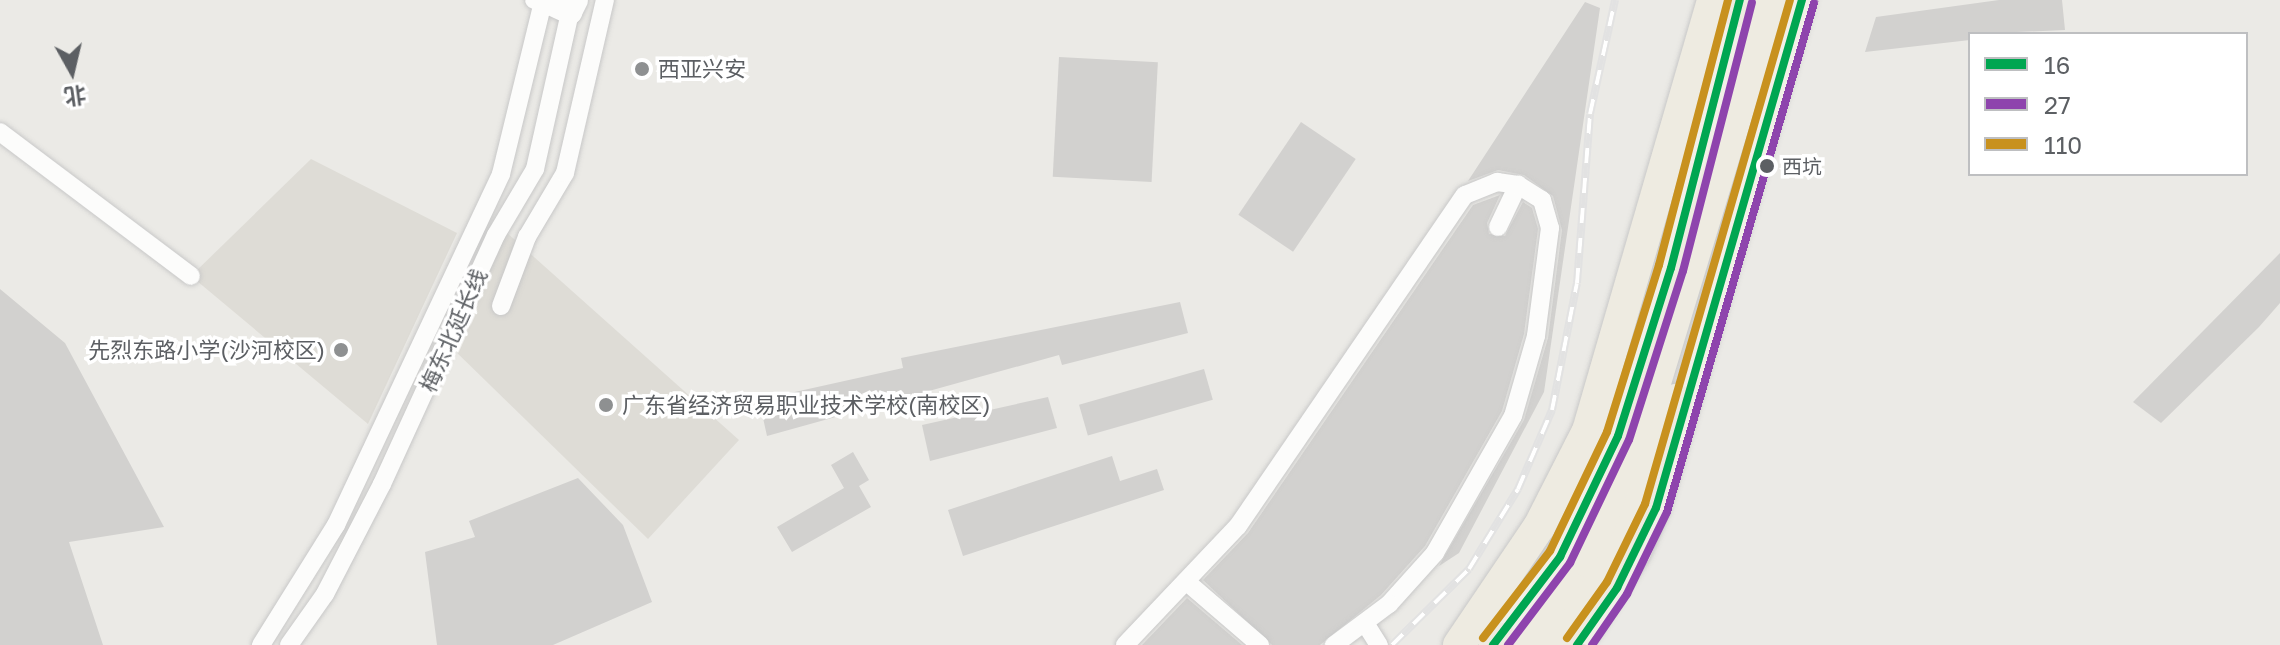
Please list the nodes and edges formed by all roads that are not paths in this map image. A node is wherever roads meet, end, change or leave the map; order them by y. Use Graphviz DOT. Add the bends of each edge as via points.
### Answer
graph roads {
  1 [pos="605,0"];
  2 [pos="1771,0"];
  3 [pos="1787,0"];
  4 [pos="1802,0"];
  5 [pos="540,1"];
  6 [pos="1733,3"];
  7 [pos="573,6"];
  8 [pos="0,132"];
  9 [pos="535,169"];
  10 [pos="565,173"];
  11 [pos="1518,185"];
  12 [pos="1498,227"];
  13 [pos="191,276"];
  14 [pos="501,306"];
  15 [pos="427,332"];
  16 [pos="449,341"];
  17 [pos="1188,583"];
  18 [pos="1365,623"];
  19 [pos="1504,644"];
  20 [pos="261,645"];
  21 [pos="289,645"];
  22 [pos="1125,645"];
  23 [pos="1260,645"];
  24 [pos="1334,645"];
  25 [pos="1379,645"];
  26 [pos="1459,645"];
  27 [pos="1561,645"];
  28 [pos="1577,645"];
  1 -- 10 [label="street"];
  2 -- 19 [label="highway" via="1626,478 1587,561"];
  3 -- 27 [label="highway" via="1643,505"];
  4 -- 28 [label="main road" via="1656,508 1617,588"];
  5 -- 7 [label="street"];
  5 -- 15 [label="street, 梅东北延长线" via="501,174"];
  6 -- 19 [label="main road" via="1671,268 1618,436 1582,520"];
  6 -- 26 [label="highway" via="1588,431 1539,527"];
  7 -- 9 [label="street, 梅东北延长线"];
  8 -- 13 [label="street"];
  9 -- 10 [label="street"];
  9 -- 16 [label="street, 梅东北延长线" via="496,235"];
  10 -- 14 [label="street" via="527,237"];
  11 -- 12 [label="street"];
  11 -- 17 [label="street" via="1497,182 1465,195 1333,394 1238,526"];
  11 -- 18 [label="street" via="1542,200 1550,228 1536,336 1513,416 1452,531"];
  15 -- 16 [label="street"];
  15 -- 20 [label="street, 梅东北延长线" via="336,525"];
  16 -- 21 [label="street, 梅东北延长线" via="325,594"];
  17 -- 22 [label="street"];
  17 -- 23 [label="street"];
  18 -- 24 [label="street"];
  18 -- 25 [label="street"];
}
